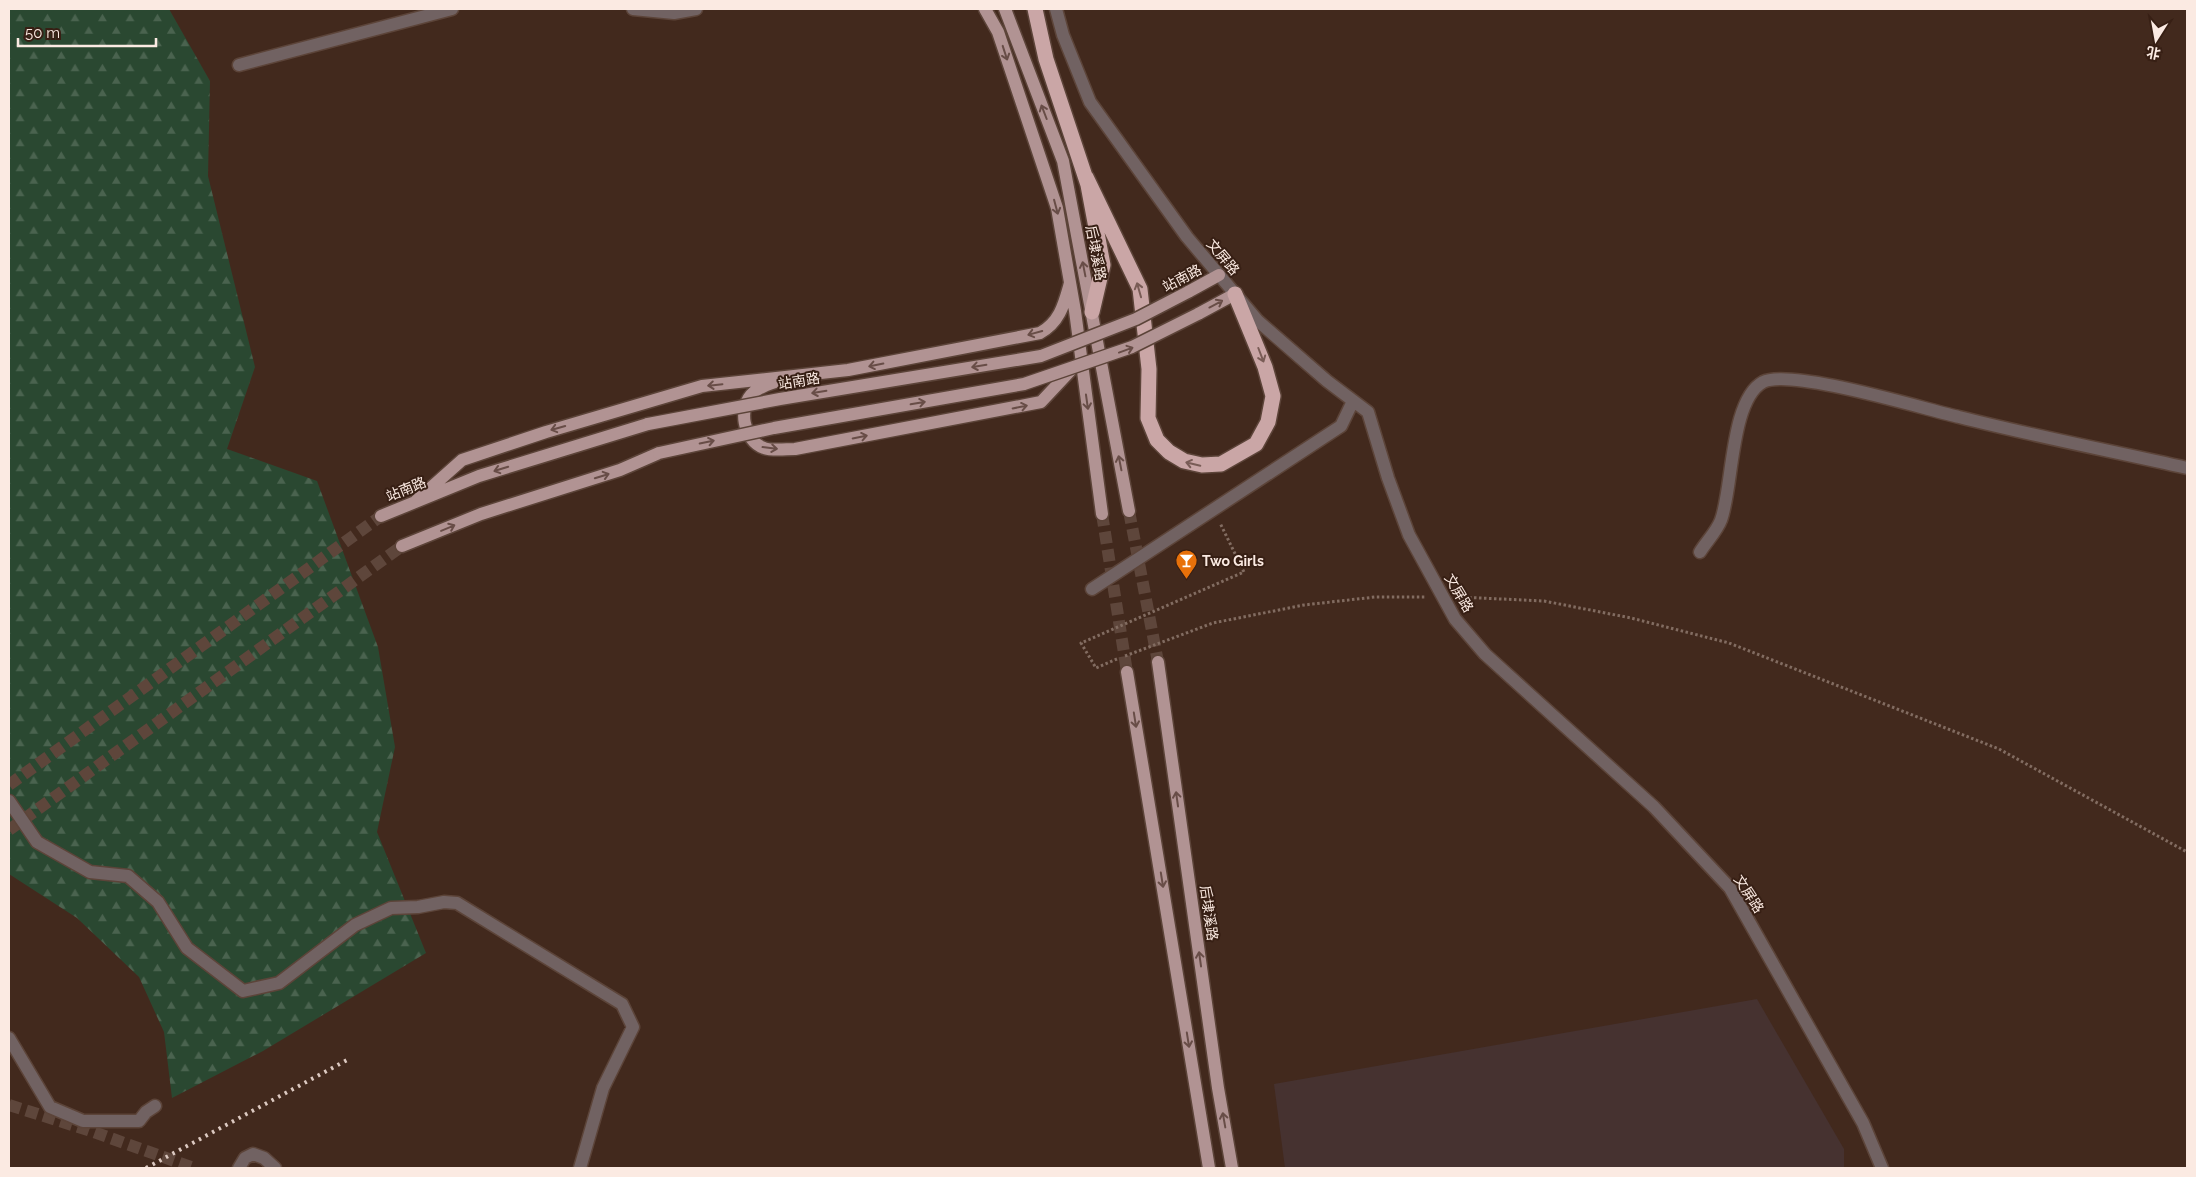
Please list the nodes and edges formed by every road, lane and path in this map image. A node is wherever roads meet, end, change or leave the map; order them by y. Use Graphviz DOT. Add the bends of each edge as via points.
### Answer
graph roads {
  1 [pos="452,9"];
  2 [pos="633,9"];
  3 [pos="696,9"];
  4 [pos="985,9"];
  5 [pos="1005,9"];
  6 [pos="1035,9"];
  7 [pos="1056,9"];
  8 [pos="239,65"];
  9 [pos="1086,178"];
  10 [pos="1218,275"];
  11 [pos="1070,283"];
  12 [pos="1235,294"];
  13 [pos="1092,312"];
  14 [pos="1072,368"];
  15 [pos="797,376"];
  16 [pos="1353,401"];
  17 [pos="2187,468"];
  18 [pos="416,501"];
  19 [pos="1213,509"];
  20 [pos="1130,511"];
  21 [pos="1102,514"];
  22 [pos="381,516"];
  23 [pos="402,546"];
  24 [pos="1700,552"];
  25 [pos="1092,588"];
  26 [pos="1443,597"];
  27 [pos="1158,662"];
  28 [pos="1127,672"];
  29 [pos="9,801"];
  30 [pos="2187,852"];
  31 [pos="9,1038"];
  32 [pos="155,1106"];
  33 [pos="239,1168"];
  34 [pos="275,1168"];
  35 [pos="580,1168"];
  36 [pos="1209,1168"];
  37 [pos="1232,1168"];
  38 [pos="1882,1168"];
  1 -- 8 [label="street"];
  2 -- 3 [label="street" via="674,13"];
  4 -- 11 [label="main road, one-way" via="998,32 1057,208"];
  13 -- 5 [label="main road, 后埭溪路, one-way" via="1063,161"];
  6 -- 9 [label="highway" via="1046,59"];
  7 -- 10 [label="street, 文屏路" via="1090,102 1187,238"];
  12 -- 9 [label="highway, one-way" via="1266,367 1273,396 1268,422 1256,444 1221,464 1202,466 1169,452 1157,440 1148,418 1149,369 1140,289"];
  9 -- 13 [label="highway" via="1103,265"];
  10 -- 12 [label="street, 文屏路"];
  10 -- 18 [label="main road, 站南路, one-way, bridge" via="1136,319 1041,356 648,424 479,476"];
  11 -- 15 [label="main road, one-way" via="1064,306 1052,326 1040,333 848,370"];
  11 -- 21 [label="main road, one-way"];
  14 -- 12 [label="main road, one-way, bridge" via="1132,347"];
  12 -- 16 [label="street, 文屏路" via="1258,322"];
  20 -- 13 [label="main road, 后埭溪路, one-way"];
  15 -- 14 [label="main road, one-way" via="754,392 747,400 744,414 746,429 755,443 765,449 795,449 1042,402"];
  23 -- 14 [label="main road, one-way, bridge" via="481,514 620,470 659,453 774,428 1024,384"];
  15 -- 18 [label="main road, one-way" via="702,386 546,432 462,460"];
  16 -- 19 [label="street" via="1341,426"];
  16 -- 26 [label="street, 文屏路" via="1368,412 1409,535"];
  17 -- 24 [label="street" via="1958,417 1847,388 1782,379 1763,382 1747,399 1736,433 1721,521"];
  18 -- 22 [label="main road, 站南路"];
  19 -- 25 [label="street"];
  19 -- 26 [label="path" via="1244,572 1082,643 1096,668 1213,623 1304,605 1375,597"];
  26 -- 30 [label="path" via="1544,600 1729,643 1999,749"];
  26 -- 38 [label="street, 文屏路" via="1455,618 1485,654 1654,807 1730,888 1863,1123"];
  37 -- 27 [label="main road, 后埭溪路, one-way"];
  28 -- 36 [label="main road, one-way"];
  29 -- 35 [label="street" via="38,842 90,872 128,876 158,902 187,948 243,991 280,983 354,925 391,908 418,908 444,902 457,903 622,1004 633,1027 603,1088"];
  31 -- 32 [label="street" via="50,1107 84,1121 139,1121"];
  33 -- 34 [label="street" via="245,1158 253,1154 264,1158"];
}
